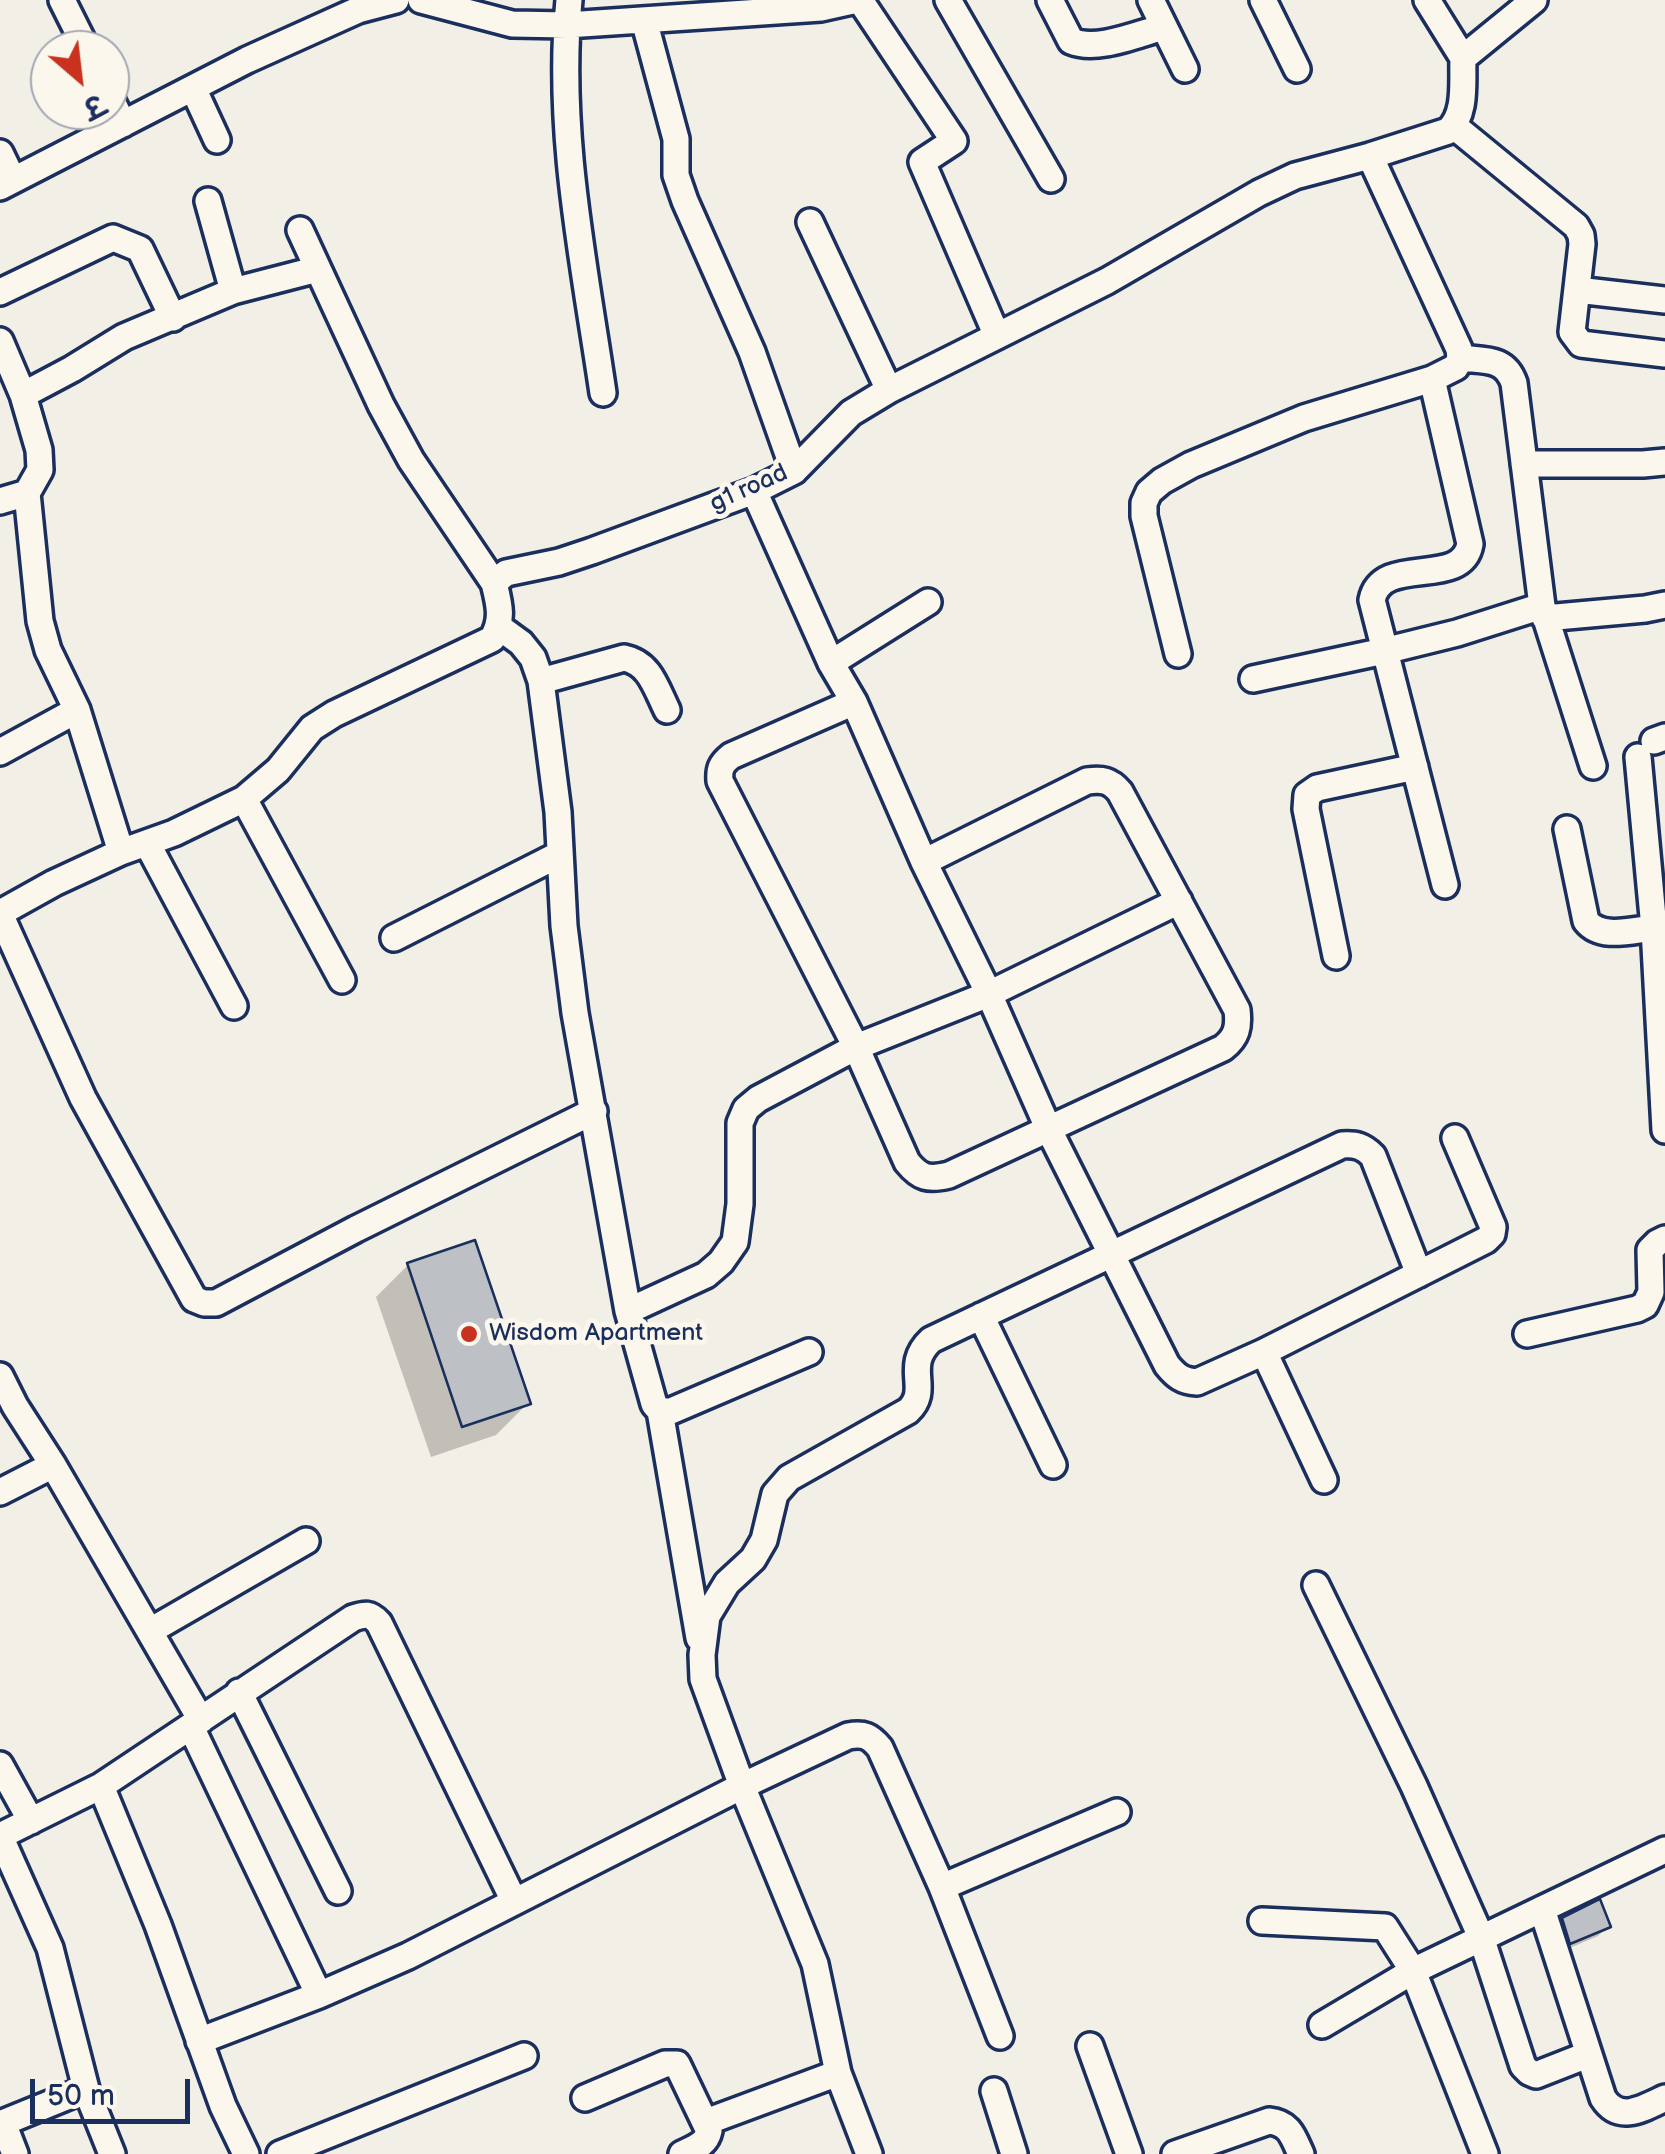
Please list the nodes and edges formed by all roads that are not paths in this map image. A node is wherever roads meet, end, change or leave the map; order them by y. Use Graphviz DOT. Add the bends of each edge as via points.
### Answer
graph roads {
  1 [pos="62,0"];
  2 [pos="396,0"];
  3 [pos="421,0"];
  4 [pos="858,0"];
  5 [pos="948,0"];
  6 [pos="1050,0"];
  7 [pos="1150,0"];
  8 [pos="1263,0"];
  9 [pos="1427,0"];
  10 [pos="1534,0"];
  11 [pos="452,4"];
  12 [pos="792,5"];
  13 [pos="324,12"];
  14 [pos="568,12"];
  15 [pos="644,20"];
  16 [pos="1164,27"];
  17 [pos="76,30"];
  18 [pos="1463,58"];
  19 [pos="1185,68"];
  20 [pos="1297,70"];
  21 [pos="193,88"];
  22 [pos="130,120"];
  23 [pos="1454,126"];
  24 [pos="111,130"];
  25 [pos="218,140"];
  26 [pos="0,153"];
  27 [pos="1370,156"];
  28 [pos="1052,179"];
  29 [pos="6,184"];
  30 [pos="208,201"];
  31 [pos="810,222"];
  32 [pos="300,230"];
  33 [pos="318,269"];
  34 [pos="1577,290"];
  35 [pos="233,291"];
  36 [pos="0,292"];
  37 [pos="1665,300"];
  38 [pos="173,318"];
  39 [pos="998,336"];
  40 [pos="0,341"];
  41 [pos="1665,354"];
  42 [pos="1460,358"];
  43 [pos="1432,379"];
  44 [pos="889,390"];
  45 [pos="603,393"];
  46 [pos="23,394"];
  47 [pos="1665,462"];
  48 [pos="1524,464"];
  49 [pos="794,471"];
  50 [pos="754,491"];
  51 [pos="27,493"];
  52 [pos="0,502"];
  53 [pos="494,583"];
  54 [pos="928,602"];
  55 [pos="1665,604"];
  56 [pos="1543,612"];
  57 [pos="499,627"];
  58 [pos="1384,651"];
  59 [pos="1178,654"];
  60 [pos="831,663"];
  61 [pos="1253,679"];
  62 [pos="541,681"];
  63 [pos="854,702"];
  64 [pos="76,710"];
  65 [pos="667,710"];
  66 [pos="1653,745"];
  67 [pos="0,752"];
  68 [pos="1594,766"];
  69 [pos="1415,767"];
  70 [pos="244,799"];
  71 [pos="1567,830"];
  72 [pos="147,843"];
  73 [pos="121,852"];
  74 [pos="560,854"];
  75 [pos="924,862"];
  76 [pos="1445,885"];
  77 [pos="1179,901"];
  78 [pos="0,913"];
  79 [pos="1654,928"];
  80 [pos="394,938"];
  81 [pos="1336,956"];
  82 [pos="342,980"];
  83 [pos="989,994"];
  84 [pos="234,1006"];
  85 [pos="856,1047"];
  86 [pos="1664,1094"];
  87 [pos="594,1111"];
  88 [pos="1050,1130"];
  89 [pos="1665,1130"];
  90 [pos="1455,1138"];
  91 [pos="1665,1239"];
  92 [pos="1112,1255"];
  93 [pos="1419,1274"];
  94 [pos="628,1311"];
  95 [pos="981,1316"];
  96 [pos="1528,1334"];
  97 [pos="809,1352"];
  98 [pos="1264,1352"];
  99 [pos="0,1376"];
  100 [pos="660,1411"];
  101 [pos="52,1465"];
  102 [pos="1052,1465"];
  103 [pos="1324,1480"];
  104 [pos="0,1492"];
  105 [pos="306,1541"];
  106 [pos="1316,1586"];
  107 [pos="150,1631"];
  108 [pos="702,1655"];
  109 [pos="239,1692"];
  110 [pos="196,1724"];
  111 [pos="0,1765"];
  112 [pos="101,1786"];
  113 [pos="742,1786"];
  114 [pos="1117,1812"];
  115 [pos="31,1821"];
  116 [pos="0,1836"];
  117 [pos="1665,1850"];
  118 [pos="942,1886"];
  119 [pos="338,1891"];
  120 [pos="514,1901"];
  121 [pos="1542,1909"];
  122 [pos="1262,1922"];
  123 [pos="1481,1937"];
  124 [pos="1412,1972"];
  125 [pos="319,1995"];
  126 [pos="1322,2024"];
  127 [pos="1000,2036"];
  128 [pos="199,2040"];
  129 [pos="1090,2046"];
  130 [pos="1588,2055"];
  131 [pos="524,2056"];
  132 [pos="838,2073"];
  133 [pos="86,2089"];
  134 [pos="994,2090"];
  135 [pos="585,2098"];
  136 [pos="1662,2108"];
  137 [pos="706,2122"];
  138 [pos="1,2124"];
  139 [pos="14,2154"];
  140 [pos="112,2154"];
  141 [pos="246,2154"];
  142 [pos="280,2154"];
  143 [pos="682,2154"];
  144 [pos="870,2154"];
  145 [pos="1014,2154"];
  146 [pos="1128,2154"];
  147 [pos="1175,2154"];
  148 [pos="1301,2154"];
  149 [pos="1484,2154"];
  1 -- 17 [label="street"];
  2 -- 13 [label="street"];
  3 -- 11 [label="street"];
  4 -- 12 [label="street" via="821,8"];
  4 -- 39 [label="street" via="954,141 922,162"];
  5 -- 28 [label="street"];
  6 -- 16 [label="street" via="1071,41 1080,45"];
  7 -- 16 [label="street"];
  8 -- 20 [label="street"];
  9 -- 18 [label="street"];
  10 -- 18 [label="street"];
  11 -- 14 [label="street" via="512,24"];
  12 -- 15 [label="street"];
  13 -- 21 [label="street"];
  14 -- 15 [label="street"];
  14 -- 45 [label="street" via="570,171"];
  15 -- 49 [label="street" via="676,140 676,175 752,352"];
  16 -- 19 [label="street"];
  18 -- 23 [label="street"];
  21 -- 22 [label="street"];
  21 -- 25 [label="street"];
  23 -- 27 [label="street, g1 road"];
  23 -- 34 [label="street" via="1576,226 1582,244"];
  24 -- 29 [label="street"];
  26 -- 29 [label="street"];
  27 -- 39 [label="street, g1 road" via="1277,184"];
  27 -- 42 [label="street"];
  30 -- 35 [label="street"];
  31 -- 44 [label="street"];
  32 -- 33 [label="street"];
  33 -- 35 [label="street"];
  33 -- 53 [label="street" via="411,460"];
  34 -- 37 [label="street"];
  34 -- 41 [label="street" via="1572,332 1581,344"];
  35 -- 38 [label="street"];
  36 -- 38 [label="street" via="113,238 140,249"];
  38 -- 46 [label="street" via="124,337"];
  39 -- 44 [label="street, g1 road"];
  40 -- 46 [label="street"];
  42 -- 43 [label="street"];
  42 -- 48 [label="street" via="1510,371"];
  43 -- 58 [label="street" via="1470,544 1459,564 1392,577 1375,588"];
  43 -- 59 [label="street" via="1304,418 1191,464 1150,492 1144,516"];
  44 -- 49 [label="street, g1 road" via="851,414"];
  46 -- 51 [label="street" via="40,470"];
  47 -- 48 [label="street"];
  48 -- 56 [label="street"];
  49 -- 50 [label="street, g1 road"];
  50 -- 53 [label="street, g1 road" via="559,562 506,573"];
  50 -- 60 [label="street"];
  51 -- 52 [label="street"];
  51 -- 64 [label="street" via="40,621"];
  53 -- 57 [label="street"];
  54 -- 60 [label="street"];
  55 -- 56 [label="street"];
  56 -- 58 [label="street"];
  56 -- 68 [label="street"];
  57 -- 62 [label="street" via="533,658"];
  57 -- 70 [label="street" via="492,639 312,728"];
  58 -- 61 [label="street"];
  58 -- 69 [label="street"];
  60 -- 63 [label="street"];
  62 -- 65 [label="street" via="635,660"];
  62 -- 74 [label="street"];
  63 -- 75 [label="street"];
  63 -- 85 [label="street" via="731,756 719,771"];
  64 -- 67 [label="street"];
  64 -- 73 [label="street"];
  66 -- 79 [label="street"];
  69 -- 76 [label="street"];
  69 -- 81 [label="street" via="1307,795"];
  70 -- 72 [label="street"];
  70 -- 82 [label="street"];
  71 -- 79 [label="street" via="1586,922 1601,932"];
  72 -- 73 [label="street"];
  72 -- 84 [label="street"];
  73 -- 78 [label="street"];
  74 -- 80 [label="street"];
  74 -- 87 [label="street" via="575,1013"];
  75 -- 77 [label="street" via="1102,778 1120,792"];
  75 -- 83 [label="street"];
  77 -- 83 [label="street"];
  77 -- 88 [label="street" via="1237,1010 1233,1040"];
  78 -- 87 [label="street" via="83,1098 194,1299 204,1304"];
  79 -- 86 [label="street"];
  83 -- 85 [label="street"];
  83 -- 88 [label="street"];
  85 -- 88 [label="street" via="918,1176 949,1176"];
  85 -- 94 [label="street" via="746,1109 735,1242 706,1275"];
  86 -- 89 [label="street"];
  87 -- 94 [label="street"];
  88 -- 92 [label="street"];
  90 -- 93 [label="street" via="1492,1234"];
  91 -- 96 [label="street" via="1650,1250 1645,1305"];
  92 -- 93 [label="street" via="1355,1144 1373,1156"];
  92 -- 95 [label="street"];
  92 -- 98 [label="street" via="1175,1375 1197,1382"];
  93 -- 98 [label="street"];
  94 -- 100 [label="street"];
  95 -- 102 [label="street"];
  95 -- 108 [label="street" via="921,1349 919,1395 908,1411 789,1478 774,1494 764,1540 707,1616"];
  97 -- 100 [label="street"];
  98 -- 103 [label="street"];
  99 -- 101 [label="street"];
  100 -- 108 [label="street"];
  101 -- 104 [label="street"];
  101 -- 107 [label="street"];
  105 -- 107 [label="street"];
  106 -- 123 [label="street"];
  107 -- 110 [label="street"];
  108 -- 113 [label="street" via="703,1679"];
  109 -- 110 [label="street"];
  109 -- 119 [label="street"];
  109 -- 120 [label="street" via="353,1618 373,1616"];
  110 -- 112 [label="street"];
  110 -- 125 [label="street"];
  111 -- 115 [label="street"];
  112 -- 115 [label="street"];
  112 -- 128 [label="street"];
  113 -- 118 [label="street" via="848,1736 872,1738"];
  113 -- 120 [label="street"];
  113 -- 132 [label="street" via="815,1964"];
  114 -- 118 [label="street"];
  115 -- 116 [label="street"];
  116 -- 133 [label="street" via="50,1948"];
  117 -- 121 [label="street"];
  118 -- 127 [label="street"];
  120 -- 125 [label="street"];
  121 -- 123 [label="street"];
  121 -- 130 [label="street"];
  122 -- 124 [label="street" via="1385,1926"];
  123 -- 124 [label="street"];
  123 -- 130 [label="street" via="1528,2072 1536,2075"];
  124 -- 126 [label="street"];
  124 -- 149 [label="street"];
  125 -- 128 [label="street"];
  128 -- 141 [label="street"];
  129 -- 146 [label="street"];
  130 -- 136 [label="street" via="1610,2108"];
  131 -- 142 [label="street"];
  132 -- 137 [label="street"];
  132 -- 144 [label="street"];
  133 -- 138 [label="street"];
  133 -- 140 [label="street"];
  134 -- 145 [label="street"];
  135 -- 137 [label="street" via="673,2063"];
  137 -- 143 [label="street" via="708,2139"];
  138 -- 139 [label="street"];
  147 -- 148 [label="street" via="1280,2122"];
}
